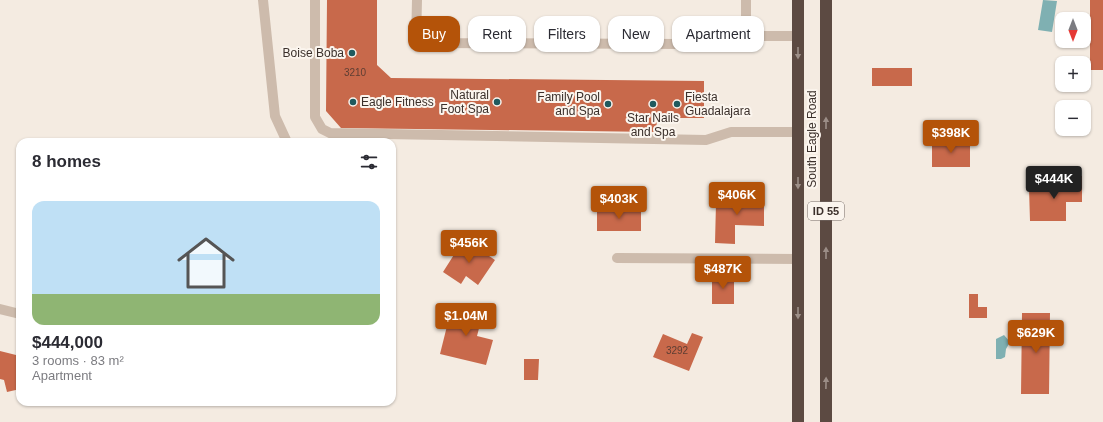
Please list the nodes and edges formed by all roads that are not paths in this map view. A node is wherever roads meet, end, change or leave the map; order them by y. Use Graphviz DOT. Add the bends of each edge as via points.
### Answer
graph roads {
  1 [pos="263,0"];
  2 [pos="315,0"];
  3 [pos="416,0"];
  4 [pos="746,0"];
  5 [pos="798,0"];
  6 [pos="826,0"];
  7 [pos="746,16"];
  8 [pos="764,36"];
  9 [pos="798,36"];
  10 [pos="672,44"];
  11 [pos="798,132"];
  12 [pos="285,138"];
  13 [pos="617,258"];
  14 [pos="798,259"];
  15 [pos="0,309"];
  16 [pos="16,313"];
  17 [pos="798,422"];
  18 [pos="826,422"];
  1 -- 12 [label="lane" via="274,116"];
  2 -- 11 [label="lane" via="315,117 322,129 330,134 706,140 731,132"];
  3 -- 10 [label="lane" via="416,43"];
  4 -- 7 [label="lane"];
  5 -- 9 [label="highway, South Eagle Road / ID 55"];
  18 -- 6 [label="highway, South Eagle Road / ID 55, one-way"];
  8 -- 9 [label="lane"];
  9 -- 11 [label="highway, South Eagle Road / ID 55, one-way"];
  11 -- 14 [label="highway, South Eagle Road / ID 55, one-way"];
  13 -- 14 [label="lane"];
  14 -- 17 [label="highway, South Eagle Road / ID 55, one-way"];
  15 -- 16 [label="lane"];
}
